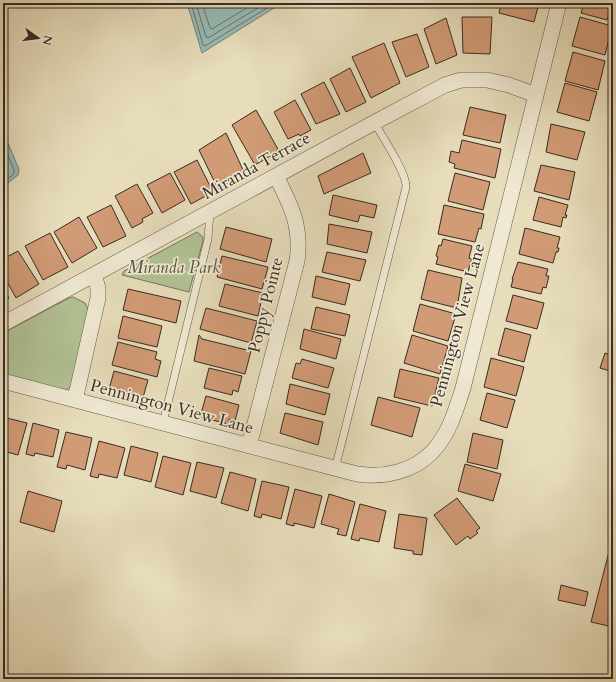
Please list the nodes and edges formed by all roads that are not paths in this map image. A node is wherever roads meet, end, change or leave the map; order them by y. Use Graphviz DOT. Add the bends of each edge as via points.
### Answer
graph roads {
  1 [pos="559,3"];
  2 [pos="536,95"];
  3 [pos="374,122"];
  4 [pos="276,176"];
  5 [pos="210,212"];
  6 [pos="94,275"];
  7 [pos="3,324"];
  8 [pos="3,381"];
  9 [pos="75,400"];
  10 [pos="163,423"];
  11 [pos="249,446"];
  12 [pos="335,469"];
  1 -- 2 [label="street, Pennington View Lane"];
  2 -- 3 [label="street, Miranda Terrace" via="496,82 461,80 445,85"];
  2 -- 12 [label="street, Pennington View Lane" via="470,361 447,430 433,452 402,471 365,475"];
  3 -- 4 [label="street, Miranda Terrace"];
  3 -- 12 [label="lane" via="402,172 406,187"];
  4 -- 5 [label="street, Miranda Terrace"];
  4 -- 11 [label="street, Poppy Pointe" via="295,218 299,249"];
  5 -- 6 [label="street, Miranda Terrace"];
  5 -- 10 [label="lane" via="208,239"];
  6 -- 7 [label="street, Miranda Terrace"];
  6 -- 9 [label="street" via="98,298"];
  8 -- 9 [label="street, Pennington View Lane"];
  9 -- 10 [label="street, Pennington View Lane"];
  10 -- 11 [label="street, Pennington View Lane"];
  11 -- 12 [label="street, Pennington View Lane"];
}
